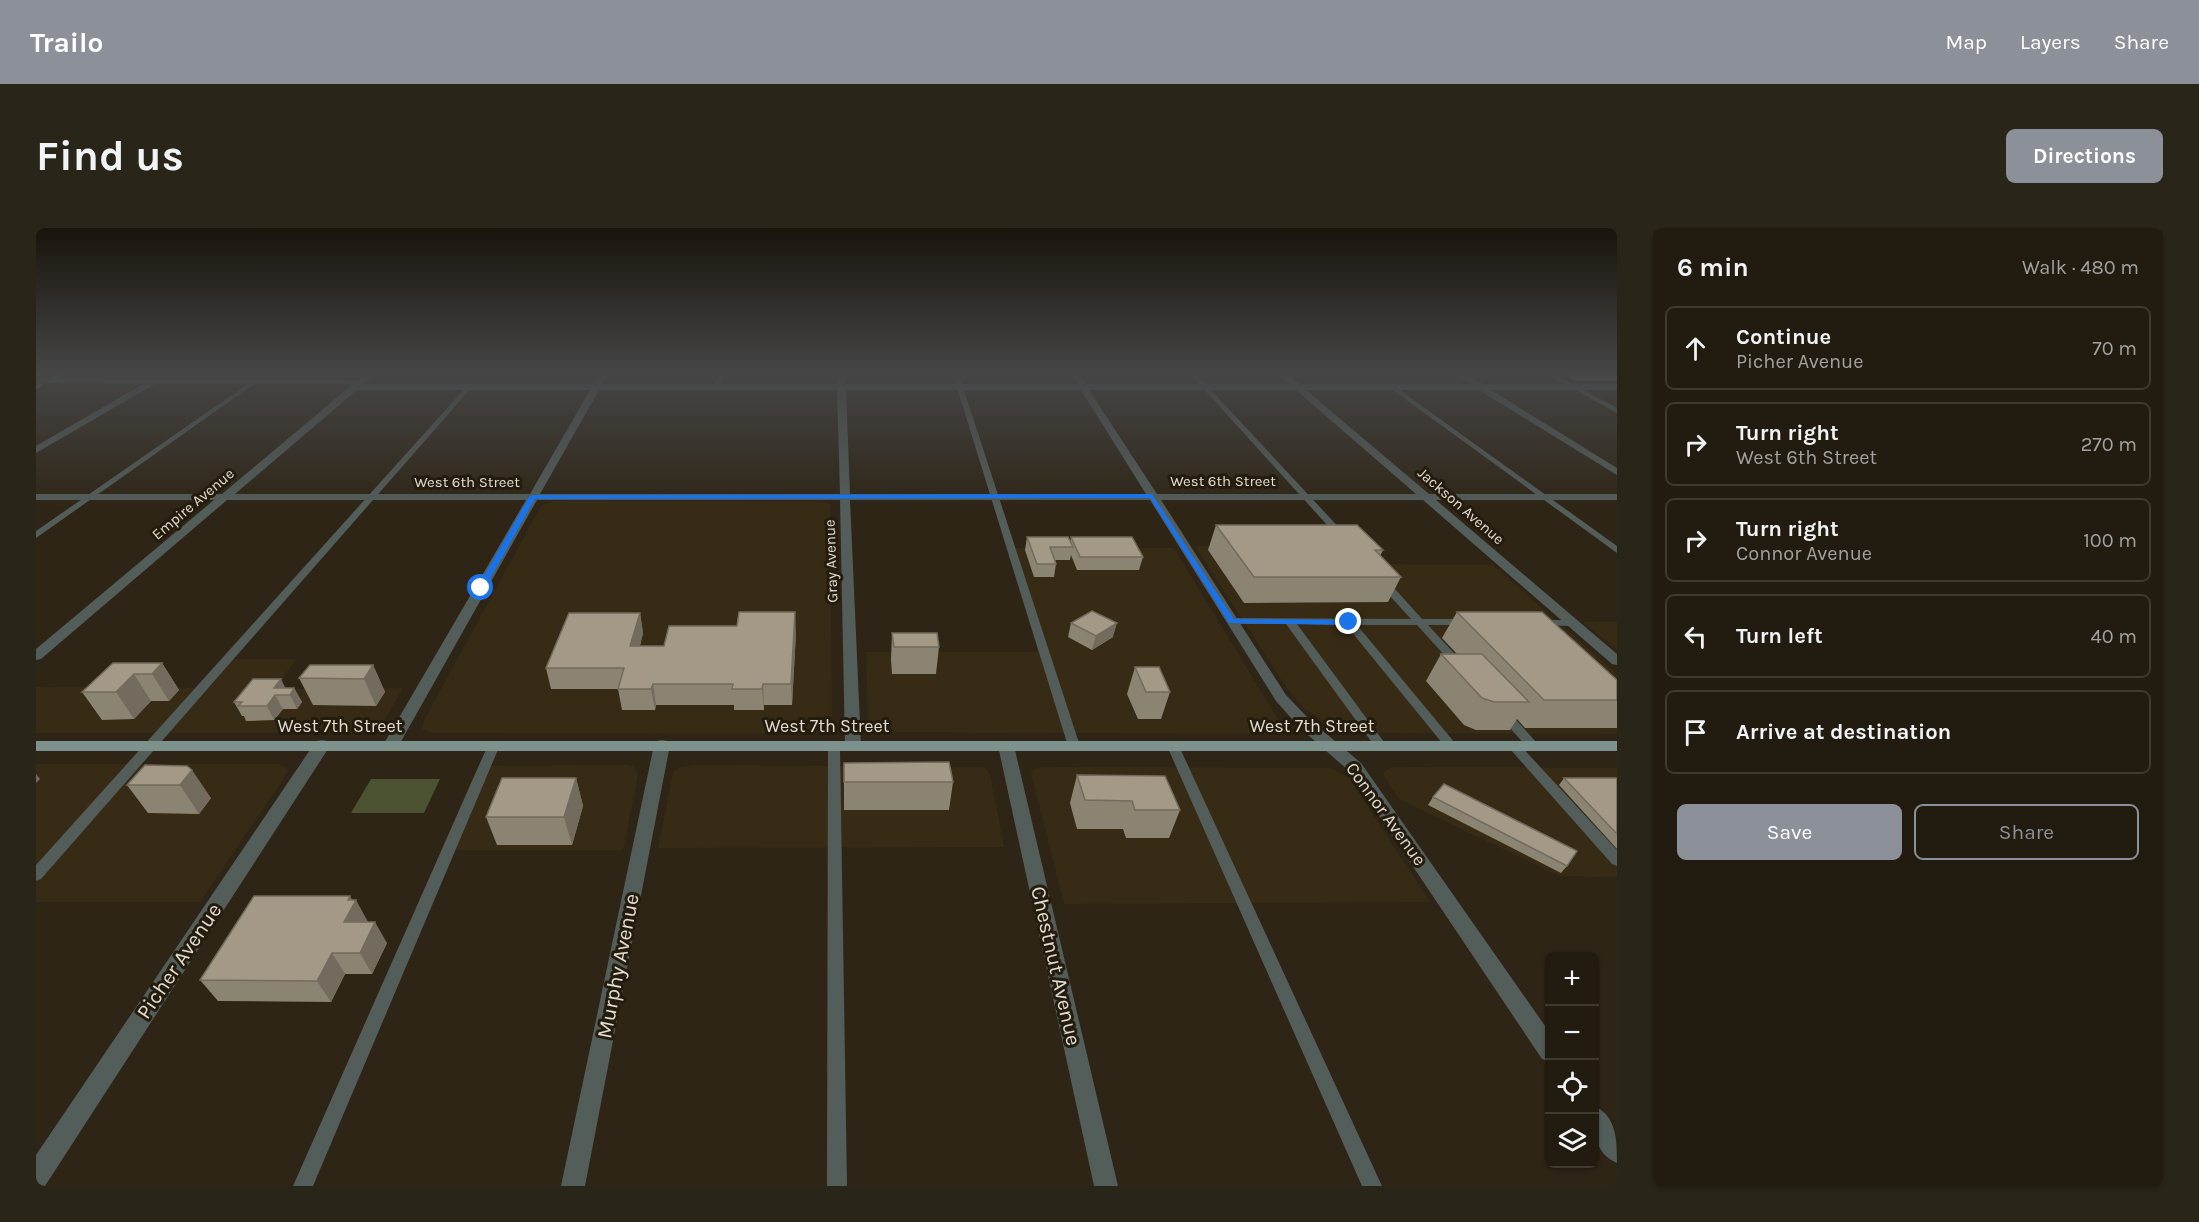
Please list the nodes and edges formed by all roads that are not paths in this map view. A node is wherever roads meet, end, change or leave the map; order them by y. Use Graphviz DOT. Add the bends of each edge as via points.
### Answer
graph roads {
  1 [pos="88,420"];
  2 [pos="201,420"];
  3 [pos="315,420"];
  4 [pos="440,420"];
  5 [pos="578,420"];
  6 [pos="842,420"];
  7 [pos="970,420"];
  8 [pos="1104,420"];
  9 [pos="1236,420"];
  10 [pos="1337,420"];
  11 [pos="1437,420"];
  12 [pos="1534,420"];
  13 [pos="36,450"];
  14 [pos="1617,472"];
  15 [pos="224,496"];
  16 [pos="843,496"];
  17 [pos="1152,496"];
  18 [pos="36,497"];
  19 [pos="92,497"];
  20 [pos="370,497"];
  21 [pos="532,497"];
  22 [pos="995,497"];
  23 [pos="1306,497"];
  24 [pos="1427,497"];
  25 [pos="1543,497"];
  26 [pos="1617,497"];
  27 [pos="36,535"];
  28 [pos="1352,547"];
  29 [pos="1617,550"];
  30 [pos="1374,572"];
  31 [pos="1232,621"];
  32 [pos="1290,622"];
  33 [pos="1349,622"];
  34 [pos="1420,622"];
  35 [pos="1479,622"];
  36 [pos="1526,623"];
  37 [pos="1573,623"];
  38 [pos="36,656"];
  39 [pos="1617,661"];
  40 [pos="1466,673"];
  41 [pos="1497,706"];
  42 [pos="322,745"];
  43 [pos="391,745"];
  44 [pos="494,745"];
  45 [pos="662,745"];
  46 [pos="1380,745"];
  47 [pos="36,746"];
  48 [pos="151,746"];
  49 [pos="834,746"];
  50 [pos="853,746"];
  51 [pos="1006,746"];
  52 [pos="1074,746"];
  53 [pos="1173,746"];
  54 [pos="1332,746"];
  55 [pos="1451,746"];
  56 [pos="1514,746"];
  57 [pos="1533,746"];
  58 [pos="1617,746"];
  59 [pos="1617,860"];
  60 [pos="36,875"];
  61 [pos="1545,1045"];
  62 [pos="1599,1125"];
  63 [pos="1617,1151"];
  64 [pos="36,1177"];
  65 [pos="303,1186"];
  66 [pos="573,1186"];
  67 [pos="837,1186"];
  68 [pos="1106,1186"];
  69 [pos="1372,1186"];
  1 -- 13 [label="street"];
  2 -- 19 [label="lane"];
  3 -- 15 [label="street, Empire Avenue"];
  4 -- 20 [label="lane"];
  5 -- 21 [label="street"];
  6 -- 16 [label="street, Gray Avenue"];
  7 -- 22 [label="lane"];
  8 -- 17 [label="street, Connor Avenue"];
  9 -- 23 [label="lane"];
  10 -- 24 [label="street, Jackson Avenue"];
  11 -- 25 [label="lane"];
  12 -- 14 [label="street"];
  15 -- 19 [label="street, West 6th Street"];
  15 -- 20 [label="street, West 6th Street"];
  15 -- 38 [label="street, Empire Avenue"];
  16 -- 21 [label="street, West 6th Street"];
  16 -- 22 [label="street, West 6th Street"];
  16 -- 50 [label="street, Gray Avenue"];
  17 -- 22 [label="street, West 6th Street"];
  17 -- 23 [label="street, West 6th Street"];
  17 -- 31 [label="street, Connor Avenue"];
  18 -- 19 [label="street, West 6th Street"];
  19 -- 27 [label="lane"];
  20 -- 21 [label="street, West 6th Street"];
  20 -- 48 [label="lane"];
  21 -- 43 [label="street"];
  22 -- 52 [label="lane"];
  23 -- 24 [label="street, West 6th Street"];
  23 -- 28 [label="lane"];
  24 -- 25 [label="street, West 6th Street"];
  24 -- 37 [label="street, Jackson Avenue"];
  25 -- 26 [label="street, West 6th Street"];
  25 -- 29 [label="lane"];
  30 -- 34 [label="lane"];
  31 -- 32 [label="lane"];
  31 -- 54 [label="street, Connor Avenue" via="1281,698"];
  32 -- 33 [label="lane"];
  32 -- 46 [label="lane"];
  33 -- 34 [label="lane"];
  33 -- 55 [label="lane"];
  34 -- 35 [label="lane"];
  34 -- 40 [label="lane"];
  36 -- 37 [label="lane"];
  37 -- 39 [label="street, Jackson Avenue"];
  41 -- 57 [label="lane"];
  42 -- 43 [label="main road, West 7th Street"];
  42 -- 48 [label="main road, West 7th Street"];
  42 -- 64 [label="street, Picher Avenue"];
  43 -- 44 [label="main road, West 7th Street"];
  44 -- 45 [label="main road, West 7th Street"];
  44 -- 65 [label="lane"];
  45 -- 49 [label="main road, West 7th Street"];
  45 -- 66 [label="street, Murphy Avenue"];
  46 -- 54 [label="main road, West 7th Street"];
  46 -- 55 [label="main road, West 7th Street"];
  47 -- 48 [label="main road, West 7th Street"];
  48 -- 60 [label="lane"];
  49 -- 50 [label="main road, West 7th Street"];
  49 -- 67 [label="lane"];
  50 -- 51 [label="main road, West 7th Street"];
  51 -- 52 [label="main road, West 7th Street"];
  51 -- 68 [label="street, Chestnut Avenue"];
  52 -- 53 [label="main road, West 7th Street"];
  53 -- 54 [label="main road, West 7th Street"];
  53 -- 69 [label="lane"];
  54 -- 61 [label="street, Connor Avenue" via="1358,771"];
  55 -- 56 [label="main road, West 7th Street"];
  56 -- 57 [label="main road, West 7th Street"];
  56 -- 59 [label="lane"];
  57 -- 58 [label="main road, West 7th Street"];
  62 -- 63 [label="street"];
}
